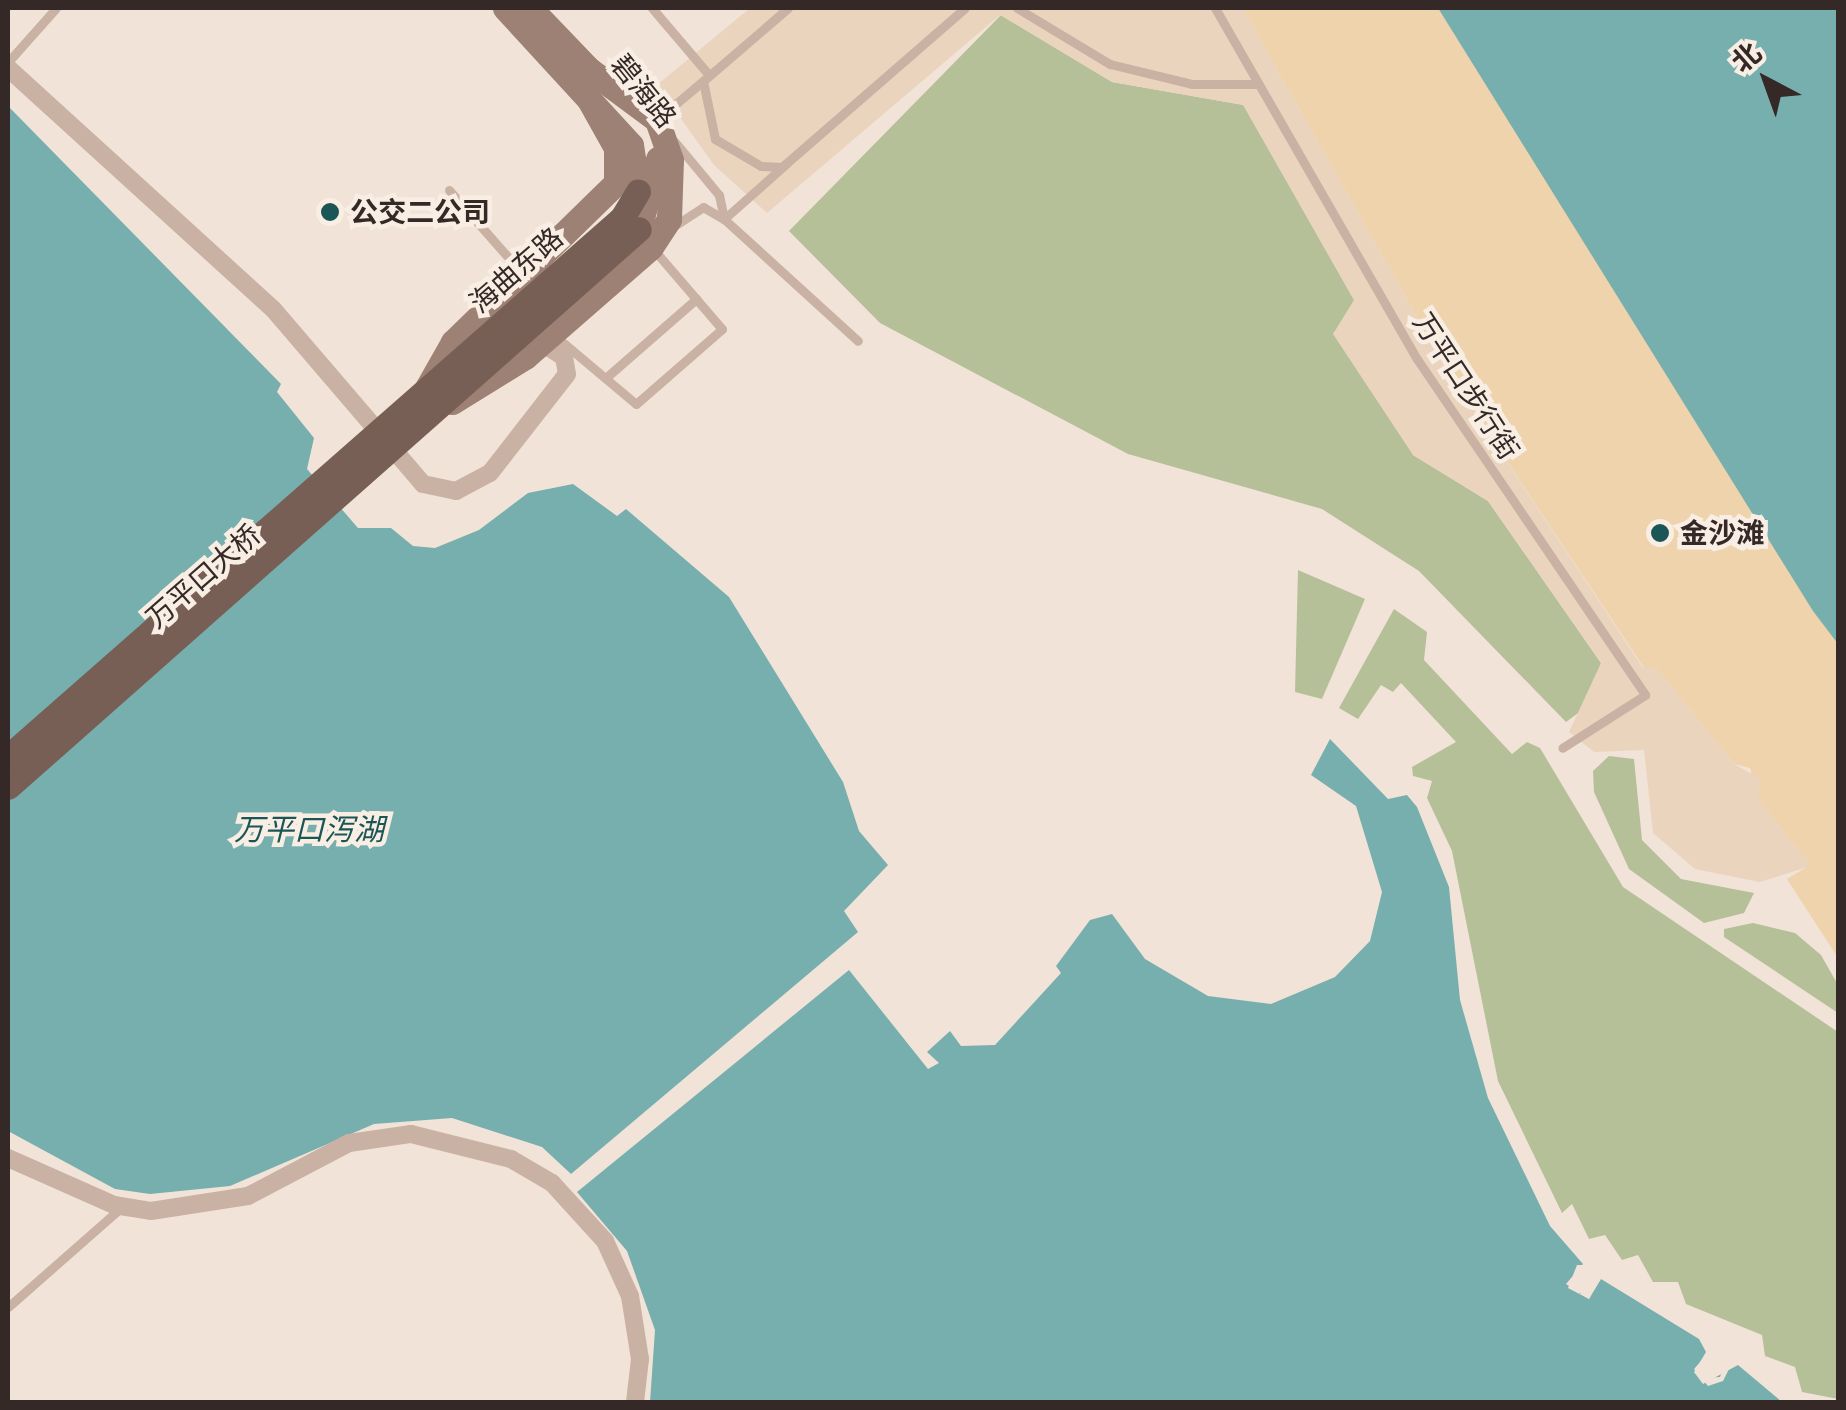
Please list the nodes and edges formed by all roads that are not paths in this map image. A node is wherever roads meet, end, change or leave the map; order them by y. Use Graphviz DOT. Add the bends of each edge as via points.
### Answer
graph roads {
  1 [pos="56,8"];
  2 [pos="505,8"];
  3 [pos="530,8"];
  4 [pos="652,8"];
  5 [pos="788,8"];
  6 [pos="964,8"];
  7 [pos="1016,8"];
  8 [pos="1215,8"];
  9 [pos="8,65"];
  10 [pos="587,68"];
  11 [pos="706,78"];
  12 [pos="1258,84"];
  13 [pos="588,98"];
  14 [pos="657,120"];
  15 [pos="786,163"];
  16 [pos="450,190"];
  17 [pos="638,190"];
  18 [pos="724,219"];
  19 [pos="645,238"];
  20 [pos="522,274"];
  21 [pos="696,300"];
  22 [pos="547,338"];
  23 [pos="858,342"];
  24 [pos="609,375"];
  25 [pos="432,399"];
  26 [pos="1562,748"];
  27 [pos="8,757"];
  28 [pos="8,788"];
  29 [pos="8,1158"];
  30 [pos="123,1206"];
  31 [pos="8,1306"];
  32 [pos="635,1402"];
  1 -- 9 [label="lane"];
  2 -- 13 [label="street, 碧海路"];
  3 -- 10 [label="street, 碧海路"];
  4 -- 11 [label="lane"];
  5 -- 11 [label="lane"];
  6 -- 15 [label="lane"];
  7 -- 12 [label="lane" via="1072,48 1123,68 1192,84"];
  8 -- 12 [label="lane, 万平口步行街"];
  9 -- 22 [label="street" via="273,308 423,484 456,491 490,472 568,374 564,357"];
  10 -- 14 [label="street"];
  10 -- 19 [label="street, 碧海路" via="654,146 659,180"];
  11 -- 14 [label="lane"];
  11 -- 15 [label="lane" via="707,124 725,150 761,166"];
  12 -- 26 [label="lane, 万平口步行街" via="1417,358 1645,695"];
  13 -- 17 [label="street, 碧海路" via="631,145"];
  13 -- 20 [label="street" via="612,136 619,176"];
  14 -- 18 [label="lane" via="720,196"];
  14 -- 19 [label="street" via="674,185 669,219"];
  15 -- 18 [label="lane"];
  16 -- 20 [label="lane"];
  17 -- 25 [label="main road, 海曲东路" via="622,218"];
  18 -- 19 [label="lane" via="703,207"];
  18 -- 23 [label="lane"];
  19 -- 21 [label="lane"];
  19 -- 22 [label="street"];
  19 -- 25 [label="main road, 海曲东路"];
  20 -- 25 [label="street" via="452,342"];
  21 -- 24 [label="lane"];
  21 -- 24 [label="lane" via="722,329 636,404"];
  22 -- 24 [label="lane"];
  22 -- 25 [label="street"];
  25 -- 27 [label="main road, 万平口大桥"];
  25 -- 28 [label="main road, 万平口大桥"];
  29 -- 30 [label="street"];
  30 -- 31 [label="lane"];
  30 -- 32 [label="street" via="248,1196 349,1143 410,1134 511,1159 552,1182 605,1241 630,1296 640,1359"];
}
